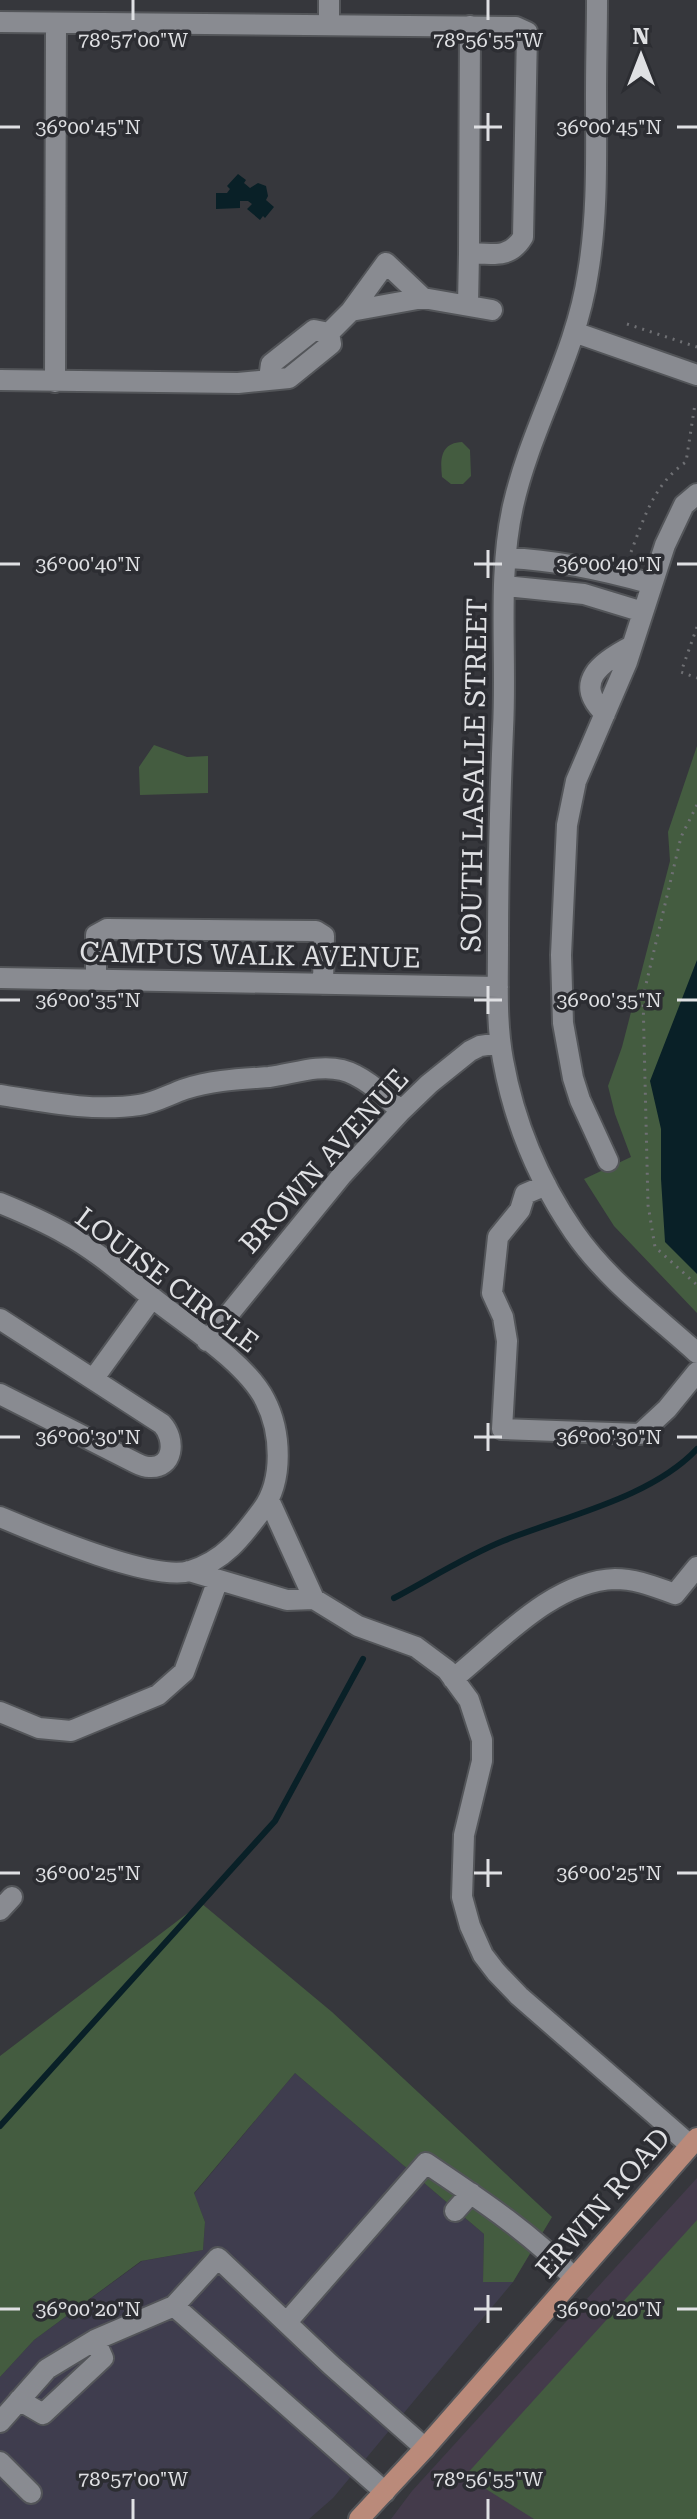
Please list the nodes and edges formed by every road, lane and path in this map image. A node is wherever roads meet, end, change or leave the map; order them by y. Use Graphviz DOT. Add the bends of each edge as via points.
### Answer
graph roads {
  1 [pos="329,0"];
  2 [pos="597,0"];
  3 [pos="0,22"];
  4 [pos="56,23"];
  5 [pos="329,24"];
  6 [pos="470,26"];
  7 [pos="469,253"];
  8 [pos="423,298"];
  9 [pos="468,305"];
  10 [pos="492,310"];
  11 [pos="351,311"];
  12 [pos="627,324"];
  13 [pos="574,332"];
  14 [pos="329,333"];
  15 [pos="697,347"];
  16 [pos="289,350"];
  17 [pos="302,367"];
  18 [pos="697,375"];
  19 [pos="269,379"];
  20 [pos="0,380"];
  21 [pos="55,382"];
  22 [pos="695,404"];
  23 [pos="697,494"];
  24 [pos="631,552"];
  25 [pos="506,558"];
  26 [pos="606,571"];
  27 [pos="652,584"];
  28 [pos="505,586"];
  29 [pos="598,598"];
  30 [pos="643,612"];
  31 [pos="697,627"];
  32 [pos="697,678"];
  33 [pos="697,805"];
  34 [pos="0,978"];
  35 [pos="96,980"];
  36 [pos="323,984"];
  37 [pos="498,987"];
  38 [pos="500,1043"];
  39 [pos="0,1095"];
  40 [pos="401,1111"];
  41 [pos="608,1161"];
  42 [pos="546,1185"];
  43 [pos="0,1203"];
  44 [pos="697,1285"];
  45 [pos="152,1298"];
  46 [pos="0,1319"];
  47 [pos="207,1341"];
  48 [pos="697,1353"];
  49 [pos="697,1372"];
  50 [pos="94,1378"];
  51 [pos="0,1394"];
  52 [pos="269,1500"];
  53 [pos="0,1517"];
  54 [pos="697,1567"];
  55 [pos="189,1571"];
  56 [pos="218,1580"];
  57 [pos="314,1599"];
  58 [pos="453,1679"];
  59 [pos="0,1712"];
  60 [pos="694,2141"];
  61 [pos="471,2193"];
  62 [pos="455,2211"];
  63 [pos="574,2278"];
  64 [pos="174,2306"];
  65 [pos="287,2322"];
  66 [pos="95,2340"];
  67 [pos="19,2400"];
  68 [pos="0,2422"];
  69 [pos="425,2448"];
  70 [pos="0,2462"];
  71 [pos="385,2492"];
  72 [pos="31,2493"];
  73 [pos="359,2519"];
  1 -- 5 [label="street"];
  2 -- 13 [label="street, SOUTH LASALLE STREET" via="593,230"];
  3 -- 4 [label="street"];
  4 -- 5 [label="street"];
  4 -- 21 [label="street"];
  5 -- 6 [label="street"];
  6 -- 7 [label="street"];
  6 -- 7 [label="street" via="527,32 523,237 516,248 501,254"];
  7 -- 9 [label="street"];
  8 -- 9 [label="street"];
  8 -- 11 [label="street"];
  8 -- 11 [label="street" via="386,263"];
  9 -- 10 [label="street"];
  11 -- 14 [label="street"];
  12 -- 15 [label="path"];
  13 -- 18 [label="street"];
  13 -- 25 [label="street, SOUTH LASALLE STREET" via="523,469"];
  14 -- 16 [label="street" via="314,330"];
  14 -- 17 [label="street" via="331,344"];
  16 -- 17 [label="street"];
  16 -- 19 [label="street" via="271,364"];
  17 -- 19 [label="street" via="289,378"];
  19 -- 21 [label="street"];
  20 -- 21 [label="street"];
  22 -- 24 [label="path" via="686,462 651,499"];
  23 -- 27 [label="street" via="676,519"];
  25 -- 26 [label="street"];
  25 -- 28 [label="street, SOUTH LASALLE STREET"];
  26 -- 27 [label="street"];
  26 -- 29 [label="street"];
  27 -- 30 [label="street"];
  28 -- 29 [label="street"];
  28 -- 37 [label="street, SOUTH LASALLE STREET"];
  29 -- 30 [label="street"];
  30 -- 41 [label="street" via="576,781 562,890 563,1023 580,1100"];
  31 -- 32 [label="path" via="681,672"];
  33 -- 44 [label="path" via="681,837 643,997 648,1205 655,1247"];
  34 -- 35 [label="street, CAMPUS WALK AVENUE"];
  35 -- 36 [label="street, CAMPUS WALK AVENUE"];
  35 -- 36 [label="street" via="96,935 107,929 316,931 324,936"];
  36 -- 37 [label="street, CAMPUS WALK AVENUE"];
  37 -- 38 [label="street, SOUTH LASALLE STREET"];
  38 -- 40 [label="street, BROWN AVENUE" via="470,1051"];
  38 -- 42 [label="street, SOUTH LASALLE STREET" via="529,1150"];
  39 -- 40 [label="street" via="79,1106 143,1105 187,1088 317,1068 360,1078"];
  40 -- 47 [label="street, BROWN AVENUE"];
  42 -- 48 [label="street, SOUTH LASALLE STREET" via="595,1259"];
  42 -- 49 [label="street" via="525,1194 520,1210 498,1237 492,1293 507,1341 502,1429 640,1434"];
  43 -- 45 [label="street, LOUISE CIRCLE" via="66,1234"];
  45 -- 47 [label="street, LOUISE CIRCLE"];
  45 -- 50 [label="street"];
  46 -- 50 [label="street"];
  47 -- 52 [label="street, LOUISE CIRCLE" via="257,1386 267,1403 277,1445 277,1474"];
  50 -- 51 [label="street" via="170,1432 170,1454 159,1466 136,1463"];
  52 -- 55 [label="street, LOUISE CIRCLE" via="224,1555"];
  52 -- 57 [label="street"];
  53 -- 55 [label="street, LOUISE CIRCLE" via="155,1571"];
  54 -- 58 [label="street" via="675,1594 615,1579 571,1591 547,1603"];
  55 -- 56 [label="street"];
  56 -- 57 [label="street" via="287,1600"];
  56 -- 59 [label="street" via="184,1672 158,1695 71,1731 39,1728"];
  57 -- 58 [label="street" via="358,1626 416,1647"];
  58 -- 60 [label="street" via="469,1700 482,1740 480,1773 464,1835 462,1897 483,1955 519,1996"];
  60 -- 63 [label="main road, ERWIN ROAD"];
  61 -- 62 [label="street"];
  61 -- 63 [label="street"];
  61 -- 65 [label="street" via="426,2163"];
  63 -- 69 [label="main road, ERWIN ROAD"];
  64 -- 65 [label="street" via="218,2258"];
  64 -- 66 [label="street"];
  64 -- 71 [label="street"];
  65 -- 69 [label="street"];
  66 -- 67 [label="street" via="47,2369"];
  66 -- 67 [label="street" via="103,2358 43,2414"];
  67 -- 68 [label="street"];
  69 -- 71 [label="main road, ERWIN ROAD"];
  70 -- 72 [label="street"];
  71 -- 73 [label="main road, ERWIN ROAD"];
}
